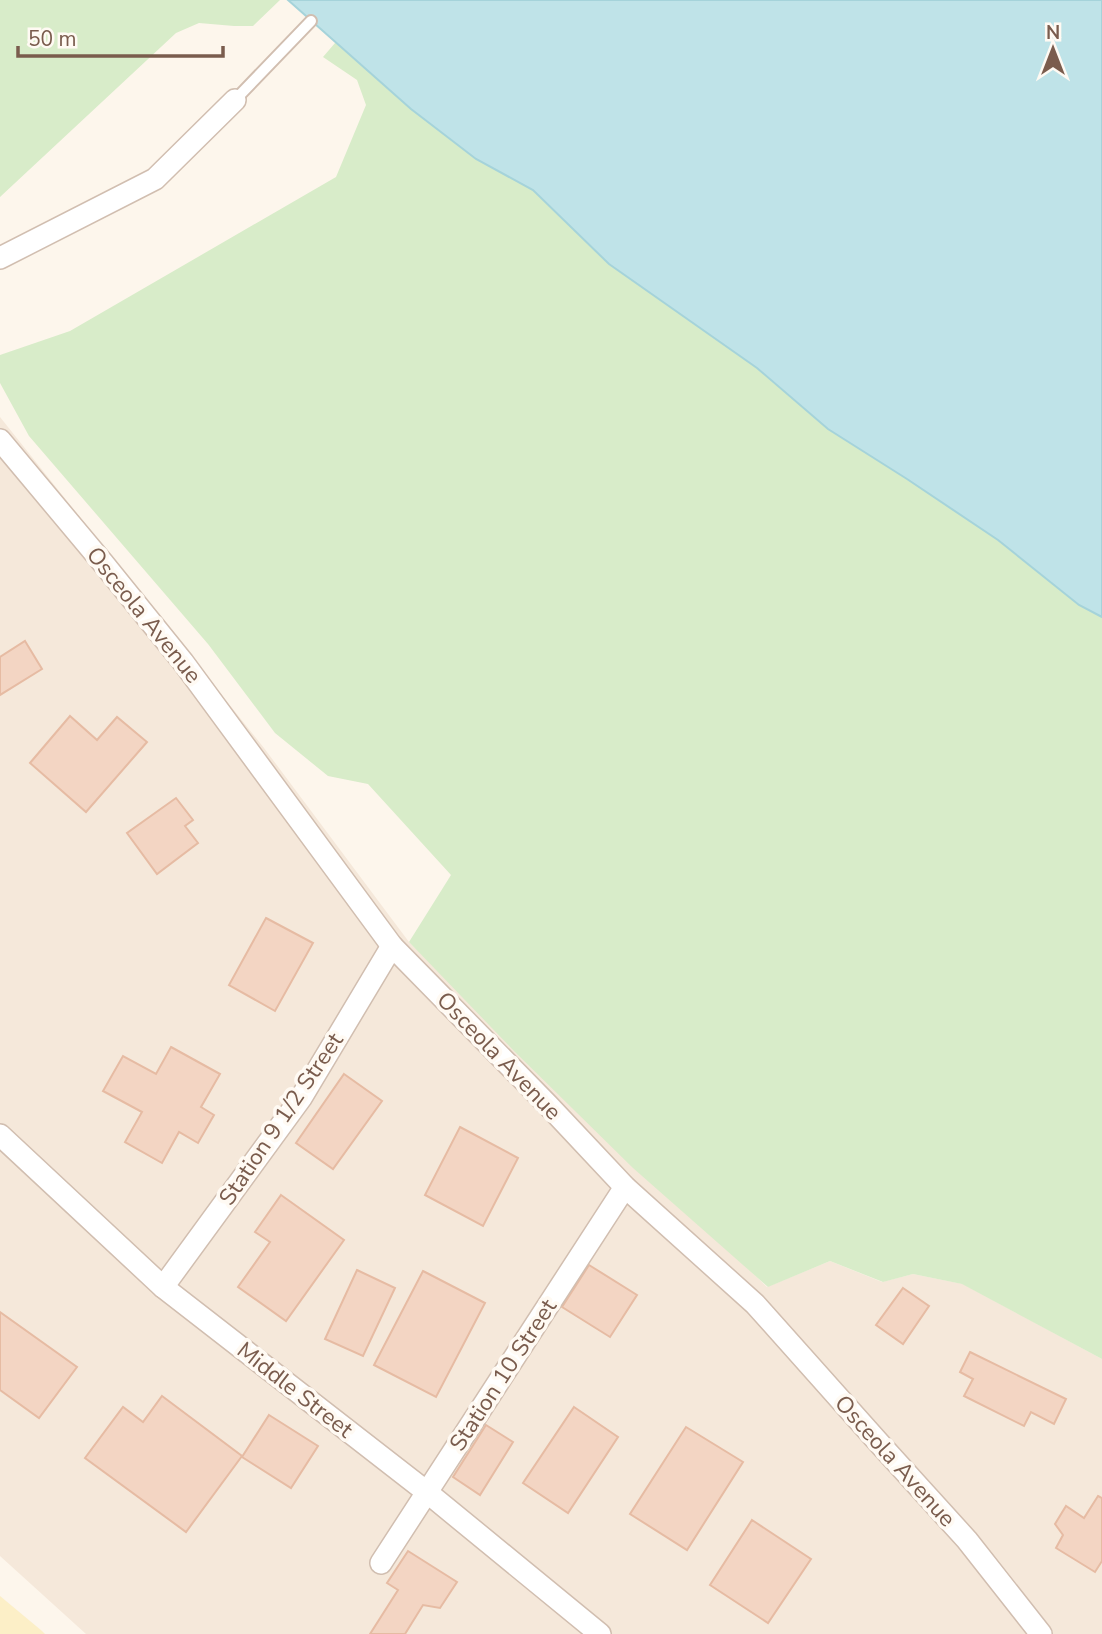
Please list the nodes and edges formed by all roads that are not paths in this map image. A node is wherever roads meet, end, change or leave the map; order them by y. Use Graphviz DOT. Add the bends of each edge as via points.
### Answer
graph roads {
  1 [pos="311,21"];
  2 [pos="235,100"];
  3 [pos="0,258"];
  4 [pos="0,440"];
  5 [pos="392,946"];
  6 [pos="0,1135"];
  7 [pos="625,1187"];
  8 [pos="163,1287"];
  9 [pos="428,1493"];
  10 [pos="382,1563"];
  11 [pos="600,1634"];
  12 [pos="1041,1634"];
  1 -- 2 [label="lane"];
  2 -- 3 [label="street" via="155,178"];
  4 -- 5 [label="street, Osceola Avenue" via="183,662"];
  5 -- 7 [label="street, Osceola Avenue"];
  5 -- 8 [label="street, Station 9 1/2 Street" via="301,1098"];
  6 -- 8 [label="street, Middle Street"];
  7 -- 9 [label="street, Station 10 Street"];
  7 -- 12 [label="street, Osceola Avenue" via="755,1304 967,1540"];
  8 -- 9 [label="street, Middle Street"];
  9 -- 10 [label="street, Station 10 Street"];
  9 -- 11 [label="street, Middle Street"];
}
